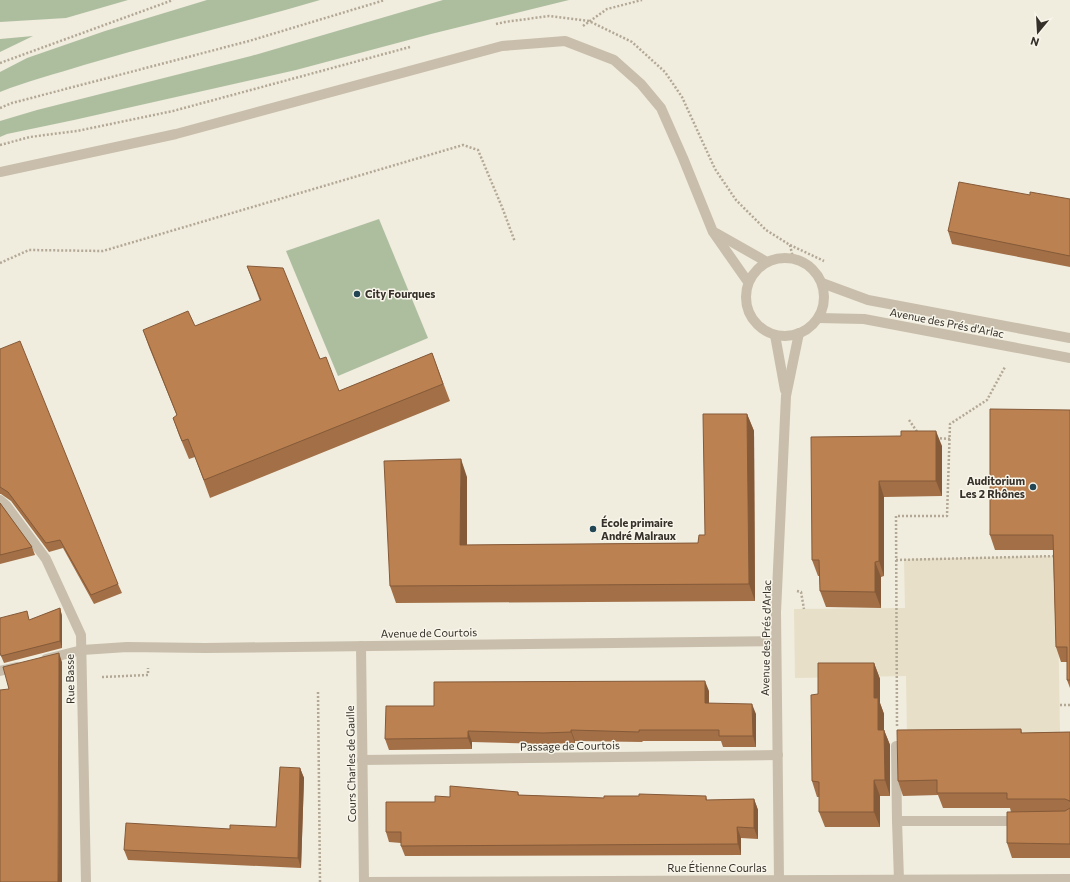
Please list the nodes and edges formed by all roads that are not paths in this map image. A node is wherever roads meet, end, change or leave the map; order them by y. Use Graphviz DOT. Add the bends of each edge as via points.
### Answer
graph roads {
  1 [pos="0,172"];
  2 [pos="713,232"];
  3 [pos="767,262"];
  4 [pos="748,282"];
  5 [pos="822,283"];
  6 [pos="818,318"];
  7 [pos="799,333"];
  8 [pos="775,335"];
  9 [pos="1070,338"];
  10 [pos="1070,358"];
  11 [pos="786,396"];
  12 [pos="0,500"];
  13 [pos="776,641"];
  14 [pos="361,646"];
  15 [pos="82,650"];
  16 [pos="0,671"];
  17 [pos="896,746"];
  18 [pos="778,755"];
  19 [pos="362,760"];
  20 [pos="1031,821"];
  21 [pos="897,822"];
  22 [pos="1070,879"];
  23 [pos="778,880"];
  24 [pos="899,880"];
  25 [pos="869,881"];
  26 [pos="951,881"];
  27 [pos="86,882"];
  28 [pos="364,882"];
  1 -- 2 [label="street" via="176,134 502,46 565,41 614,60 642,84 661,108"];
  2 -- 3 [label="street"];
  2 -- 4 [label="street"];
  3 -- 4 [label="street" via="756,270"];
  3 -- 5 [label="street" via="779,257 793,258 806,263 816,272"];
  4 -- 8 [label="street" via="745,295 753,321 763,330"];
  5 -- 6 [label="street" via="823,307"];
  5 -- 9 [label="street, Avenue des Prés d'Arlac" via="868,300"];
  6 -- 7 [label="street"];
  6 -- 10 [label="street, Avenue des Prés d'Arlac" via="864,319"];
  7 -- 8 [label="street"];
  7 -- 11 [label="street, Avenue des Prés d'Arlac"];
  8 -- 11 [label="street, Avenue des Prés d'Arlac"];
  11 -- 13 [label="street, Avenue des Prés d'Arlac"];
  12 -- 15 [label="street, Rue Basse" via="46,560 81,635"];
  13 -- 14 [label="street, Avenue de Courtois"];
  13 -- 18 [label="street, Avenue des Prés d'Arlac"];
  14 -- 15 [label="street, Avenue de Courtois" via="127,647"];
  14 -- 19 [label="street, Cours Charles de Gaulle"];
  15 -- 16 [label="street, Avenue de Courtois"];
  15 -- 27 [label="street, Rue Basse"];
  17 -- 21 [label="street"];
  18 -- 19 [label="street, Passage de Courtois"];
  18 -- 23 [label="street, Avenue des Prés d'Arlac"];
  19 -- 28 [label="street, Cours Charles de Gaulle"];
  20 -- 21 [label="street"];
  21 -- 24 [label="street"];
  22 -- 26 [label="street, Rue Étienne Courlas"];
  23 -- 25 [label="street, Rue Étienne Courlas"];
  23 -- 28 [label="street, Rue Étienne Courlas"];
  24 -- 25 [label="street, Rue Étienne Courlas"];
  24 -- 26 [label="street, Rue Étienne Courlas"];
}
